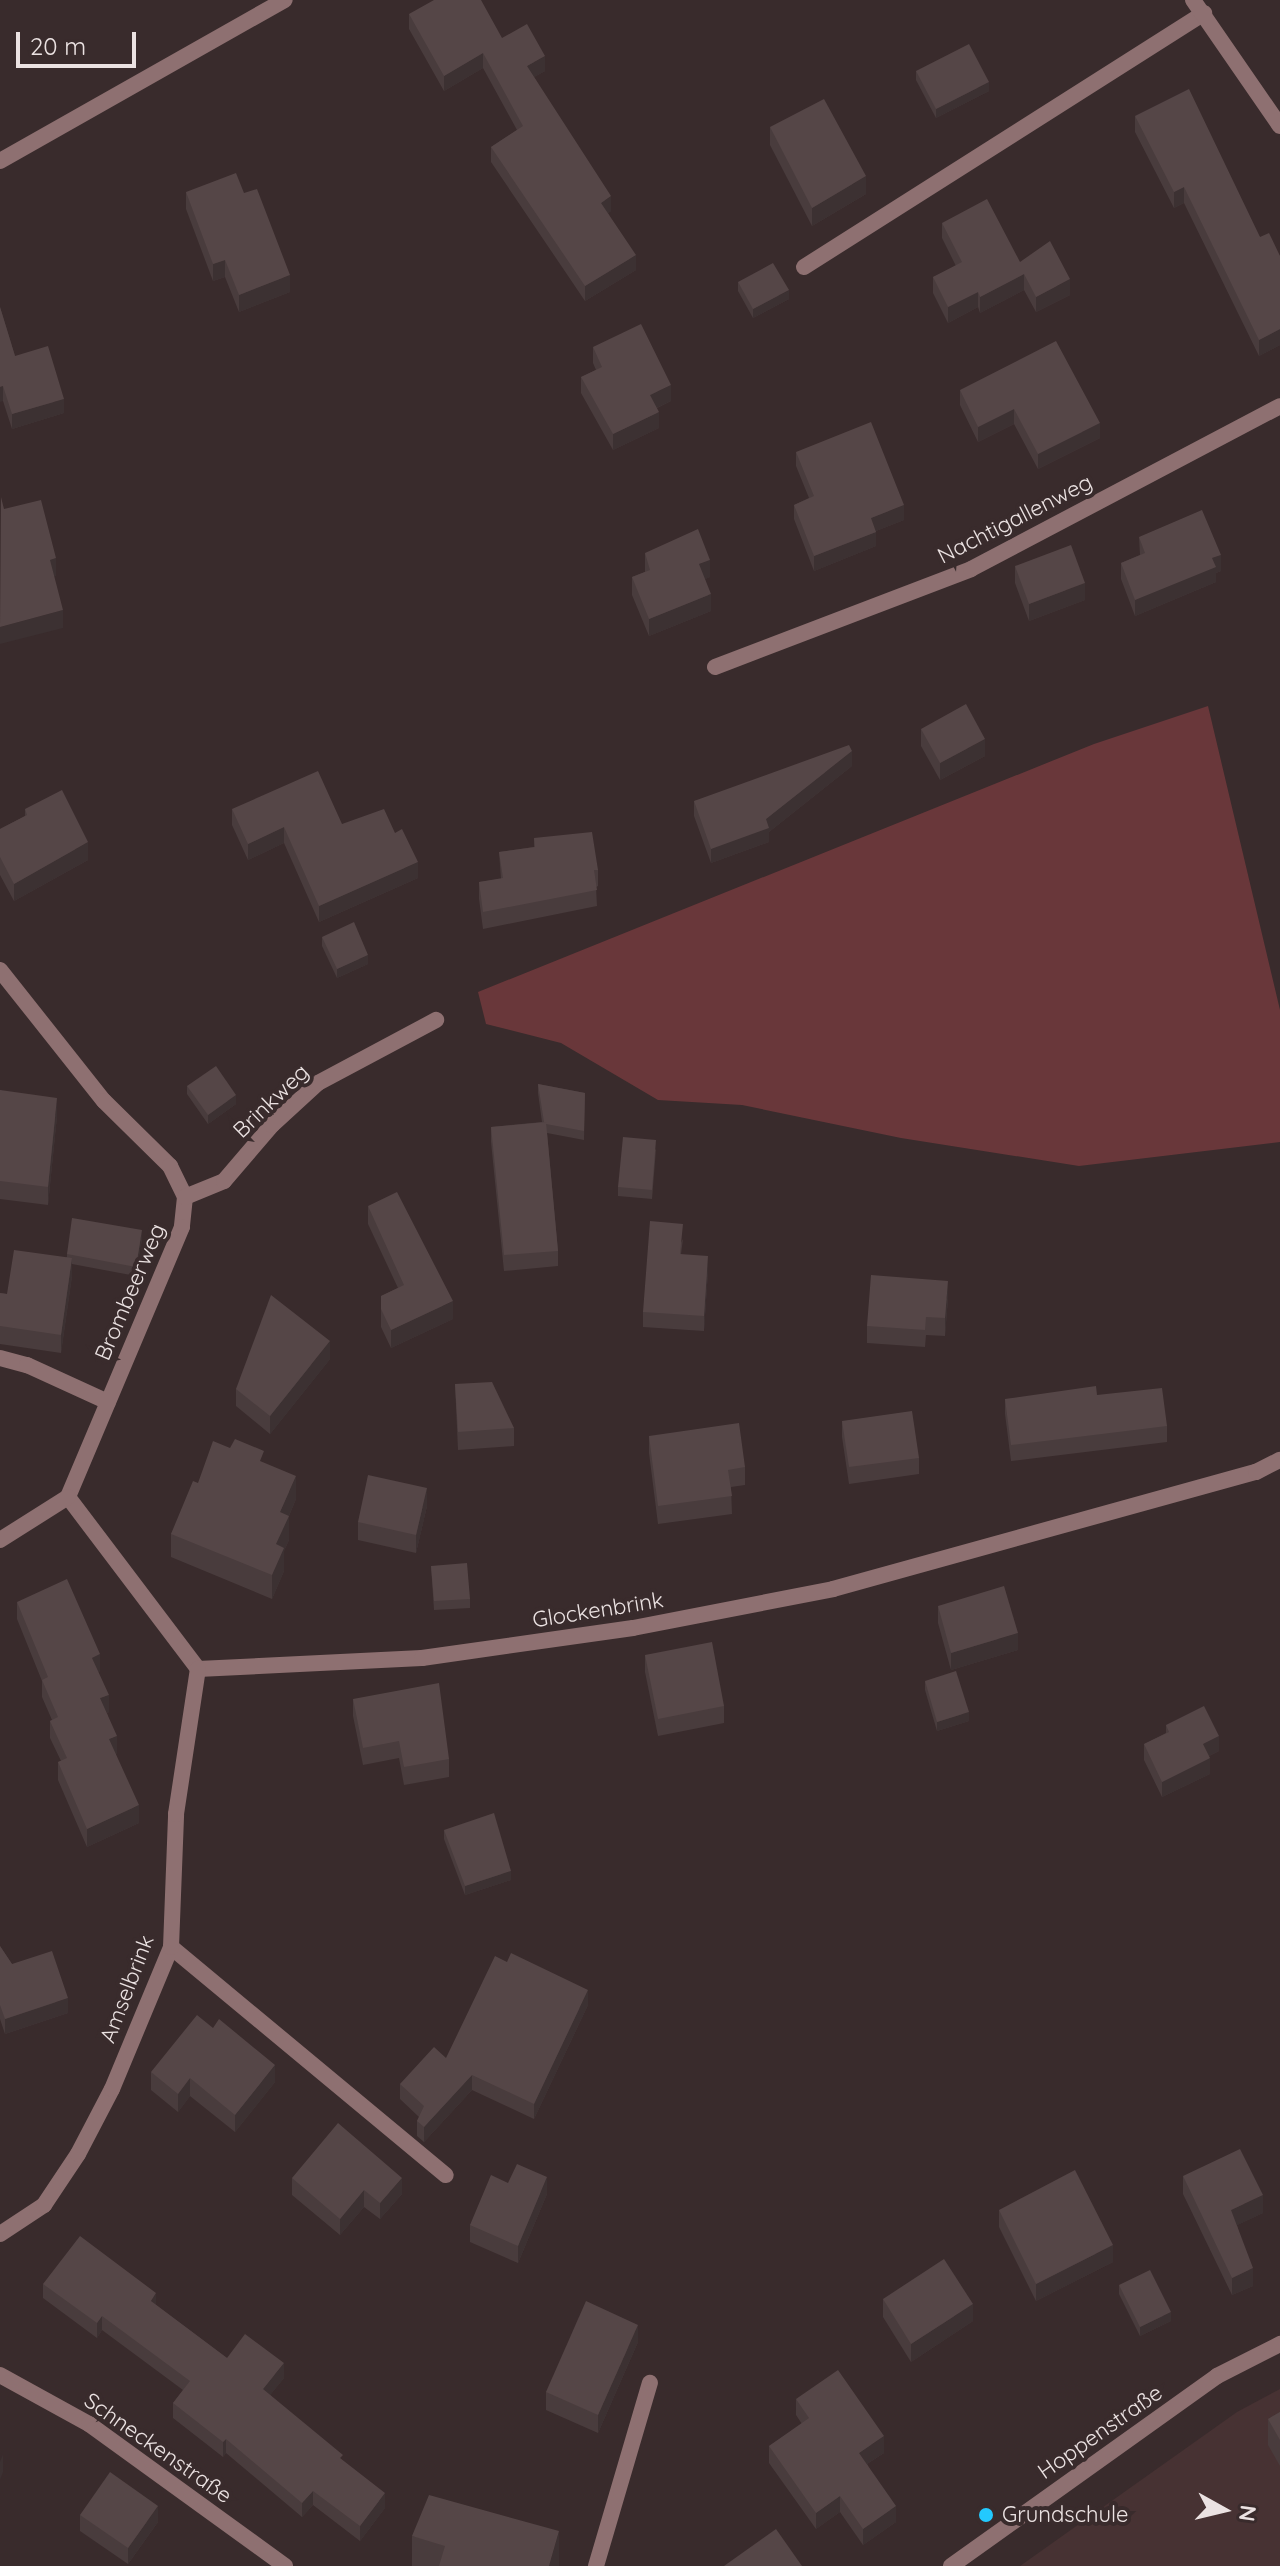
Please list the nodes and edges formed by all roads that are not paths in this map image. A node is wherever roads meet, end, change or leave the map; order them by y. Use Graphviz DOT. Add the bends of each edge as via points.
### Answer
graph roads {
  1 [pos="285,0"];
  2 [pos="1193,0"];
  3 [pos="1204,13"];
  4 [pos="1280,126"];
  5 [pos="0,161"];
  6 [pos="804,267"];
  7 [pos="1280,406"];
  8 [pos="715,667"];
  9 [pos="0,970"];
  10 [pos="436,1020"];
  11 [pos="185,1197"];
  12 [pos="0,1358"];
  13 [pos="108,1402"];
  14 [pos="1280,1460"];
  15 [pos="68,1497"];
  16 [pos="0,1540"];
  17 [pos="198,1669"];
  18 [pos="171,1947"];
  19 [pos="446,2175"];
  20 [pos="0,2234"];
  21 [pos="1280,2344"];
  22 [pos="0,2375"];
  23 [pos="650,2383"];
  24 [pos="285,2566"];
  25 [pos="596,2566"];
  26 [pos="951,2566"];
  1 -- 5 [label="street"];
  2 -- 3 [label="street"];
  3 -- 4 [label="street"];
  3 -- 6 [label="street"];
  7 -- 8 [label="street, Nachtigallenweg" via="971,569"];
  9 -- 11 [label="street" via="104,1101 170,1166"];
  10 -- 11 [label="street, Brinkweg" via="318,1083 272,1125 224,1181"];
  11 -- 13 [label="street, Brombeerweg" via="182,1227"];
  12 -- 13 [label="street"];
  13 -- 15 [label="street, Brombeerweg"];
  14 -- 17 [label="street, Glockenbrink" via="1256,1472 833,1589 664,1622 422,1658"];
  15 -- 16 [label="street"];
  15 -- 17 [label="street"];
  17 -- 18 [label="street, Amselbrink" via="176,1814"];
  18 -- 19 [label="street"];
  18 -- 20 [label="street, Amselbrink" via="112,2089 78,2154 44,2205"];
  21 -- 26 [label="street, Hoppenstraße" via="1217,2376"];
  22 -- 24 [label="street, Schneckenstraße" via="89,2424"];
  23 -- 25 [label="street"];
}
